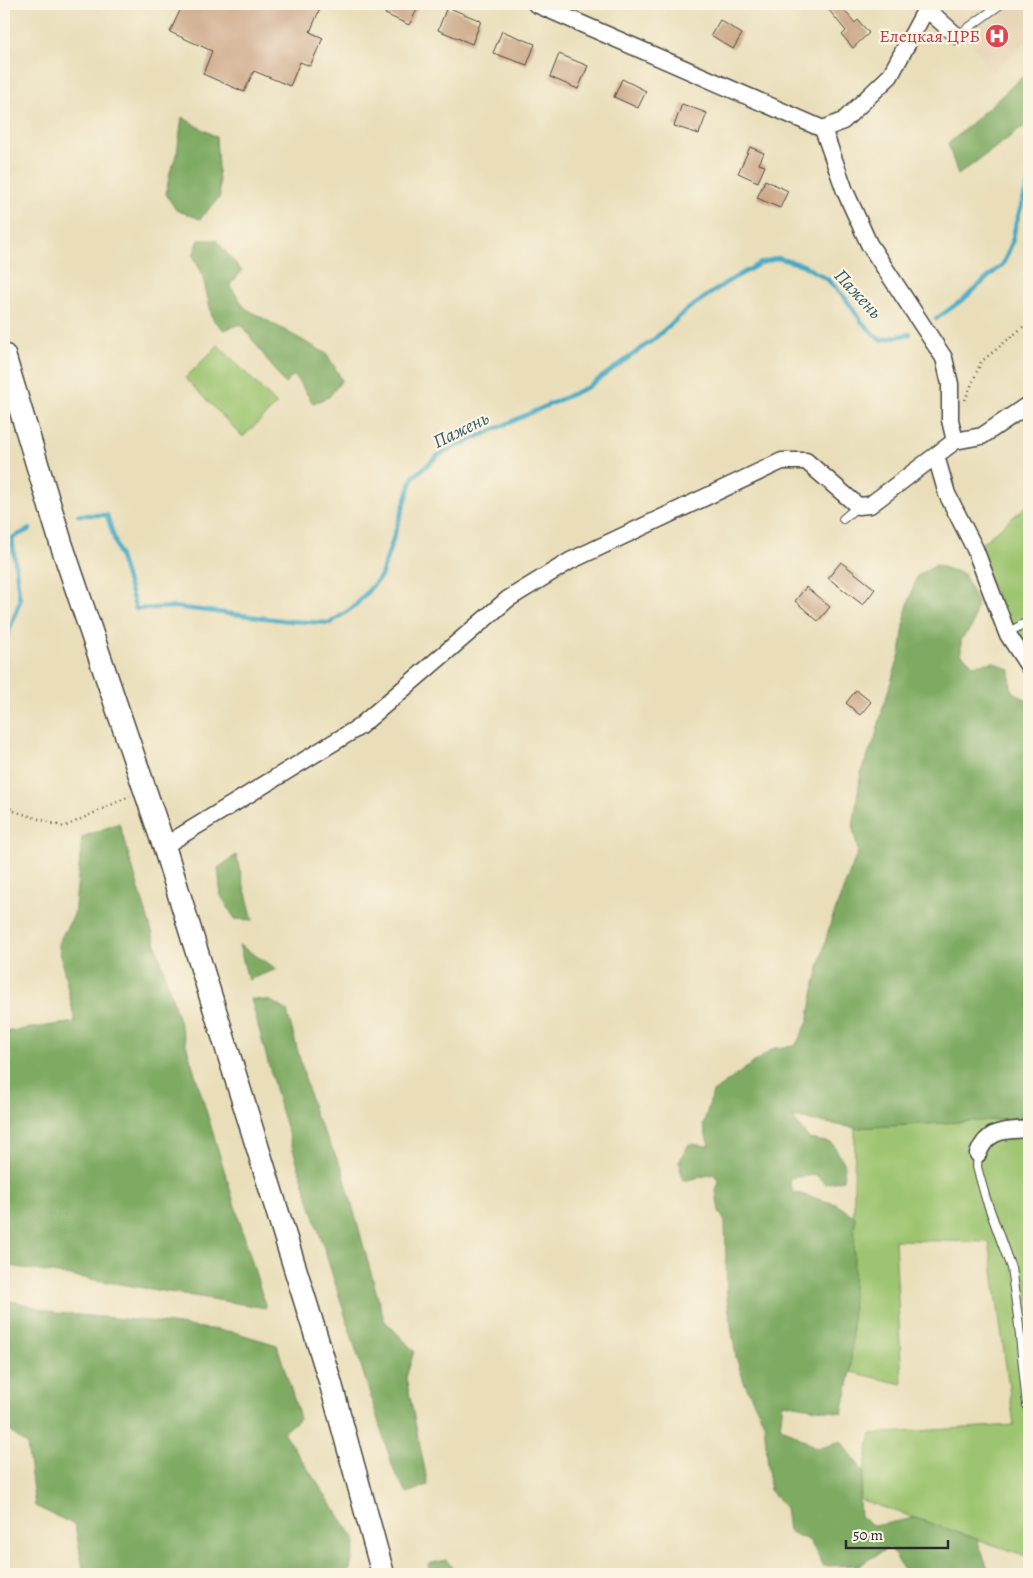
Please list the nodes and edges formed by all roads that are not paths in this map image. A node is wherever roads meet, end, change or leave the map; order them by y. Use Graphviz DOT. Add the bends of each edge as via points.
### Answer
graph roads {
  1 [pos="536,4"];
  2 [pos="1001,4"];
  3 [pos="924,6"];
  4 [pos="956,36"];
  5 [pos="824,129"];
  6 [pos="4,355"];
  7 [pos="1029,404"];
  8 [pos="955,441"];
  9 [pos="936,456"];
  10 [pos="858,506"];
  11 [pos="844,519"];
  12 [pos="1029,621"];
  13 [pos="1007,633"];
  14 [pos="1029,666"];
  15 [pos="164,846"];
  16 [pos="1029,1129"];
  17 [pos="978,1154"];
  18 [pos="1029,1408"];
  19 [pos="384,1574"];
  1 -- 5 [label="street"];
  2 -- 4 [label="lane"];
  3 -- 4 [label="street"];
  3 -- 5 [label="street" via="890,76 843,121"];
  5 -- 8 [label="street" via="845,192 869,244 944,358 950,384 950,420"];
  6 -- 15 [label="street" via="61,543"];
  7 -- 8 [label="street" via="982,436"];
  8 -- 9 [label="street"];
  9 -- 10 [label="street" via="870,505"];
  9 -- 13 [label="street" via="946,494 975,550"];
  10 -- 11 [label="lane"];
  10 -- 15 [label="street" via="806,461 782,461 570,561 508,599 359,728"];
  12 -- 13 [label="lane"];
  13 -- 14 [label="street"];
  15 -- 19 [label="street" via="330,1381"];
  16 -- 17 [label="street" via="990,1135"];
  17 -- 18 [label="lane" via="977,1167 986,1199 1011,1268"];
}
